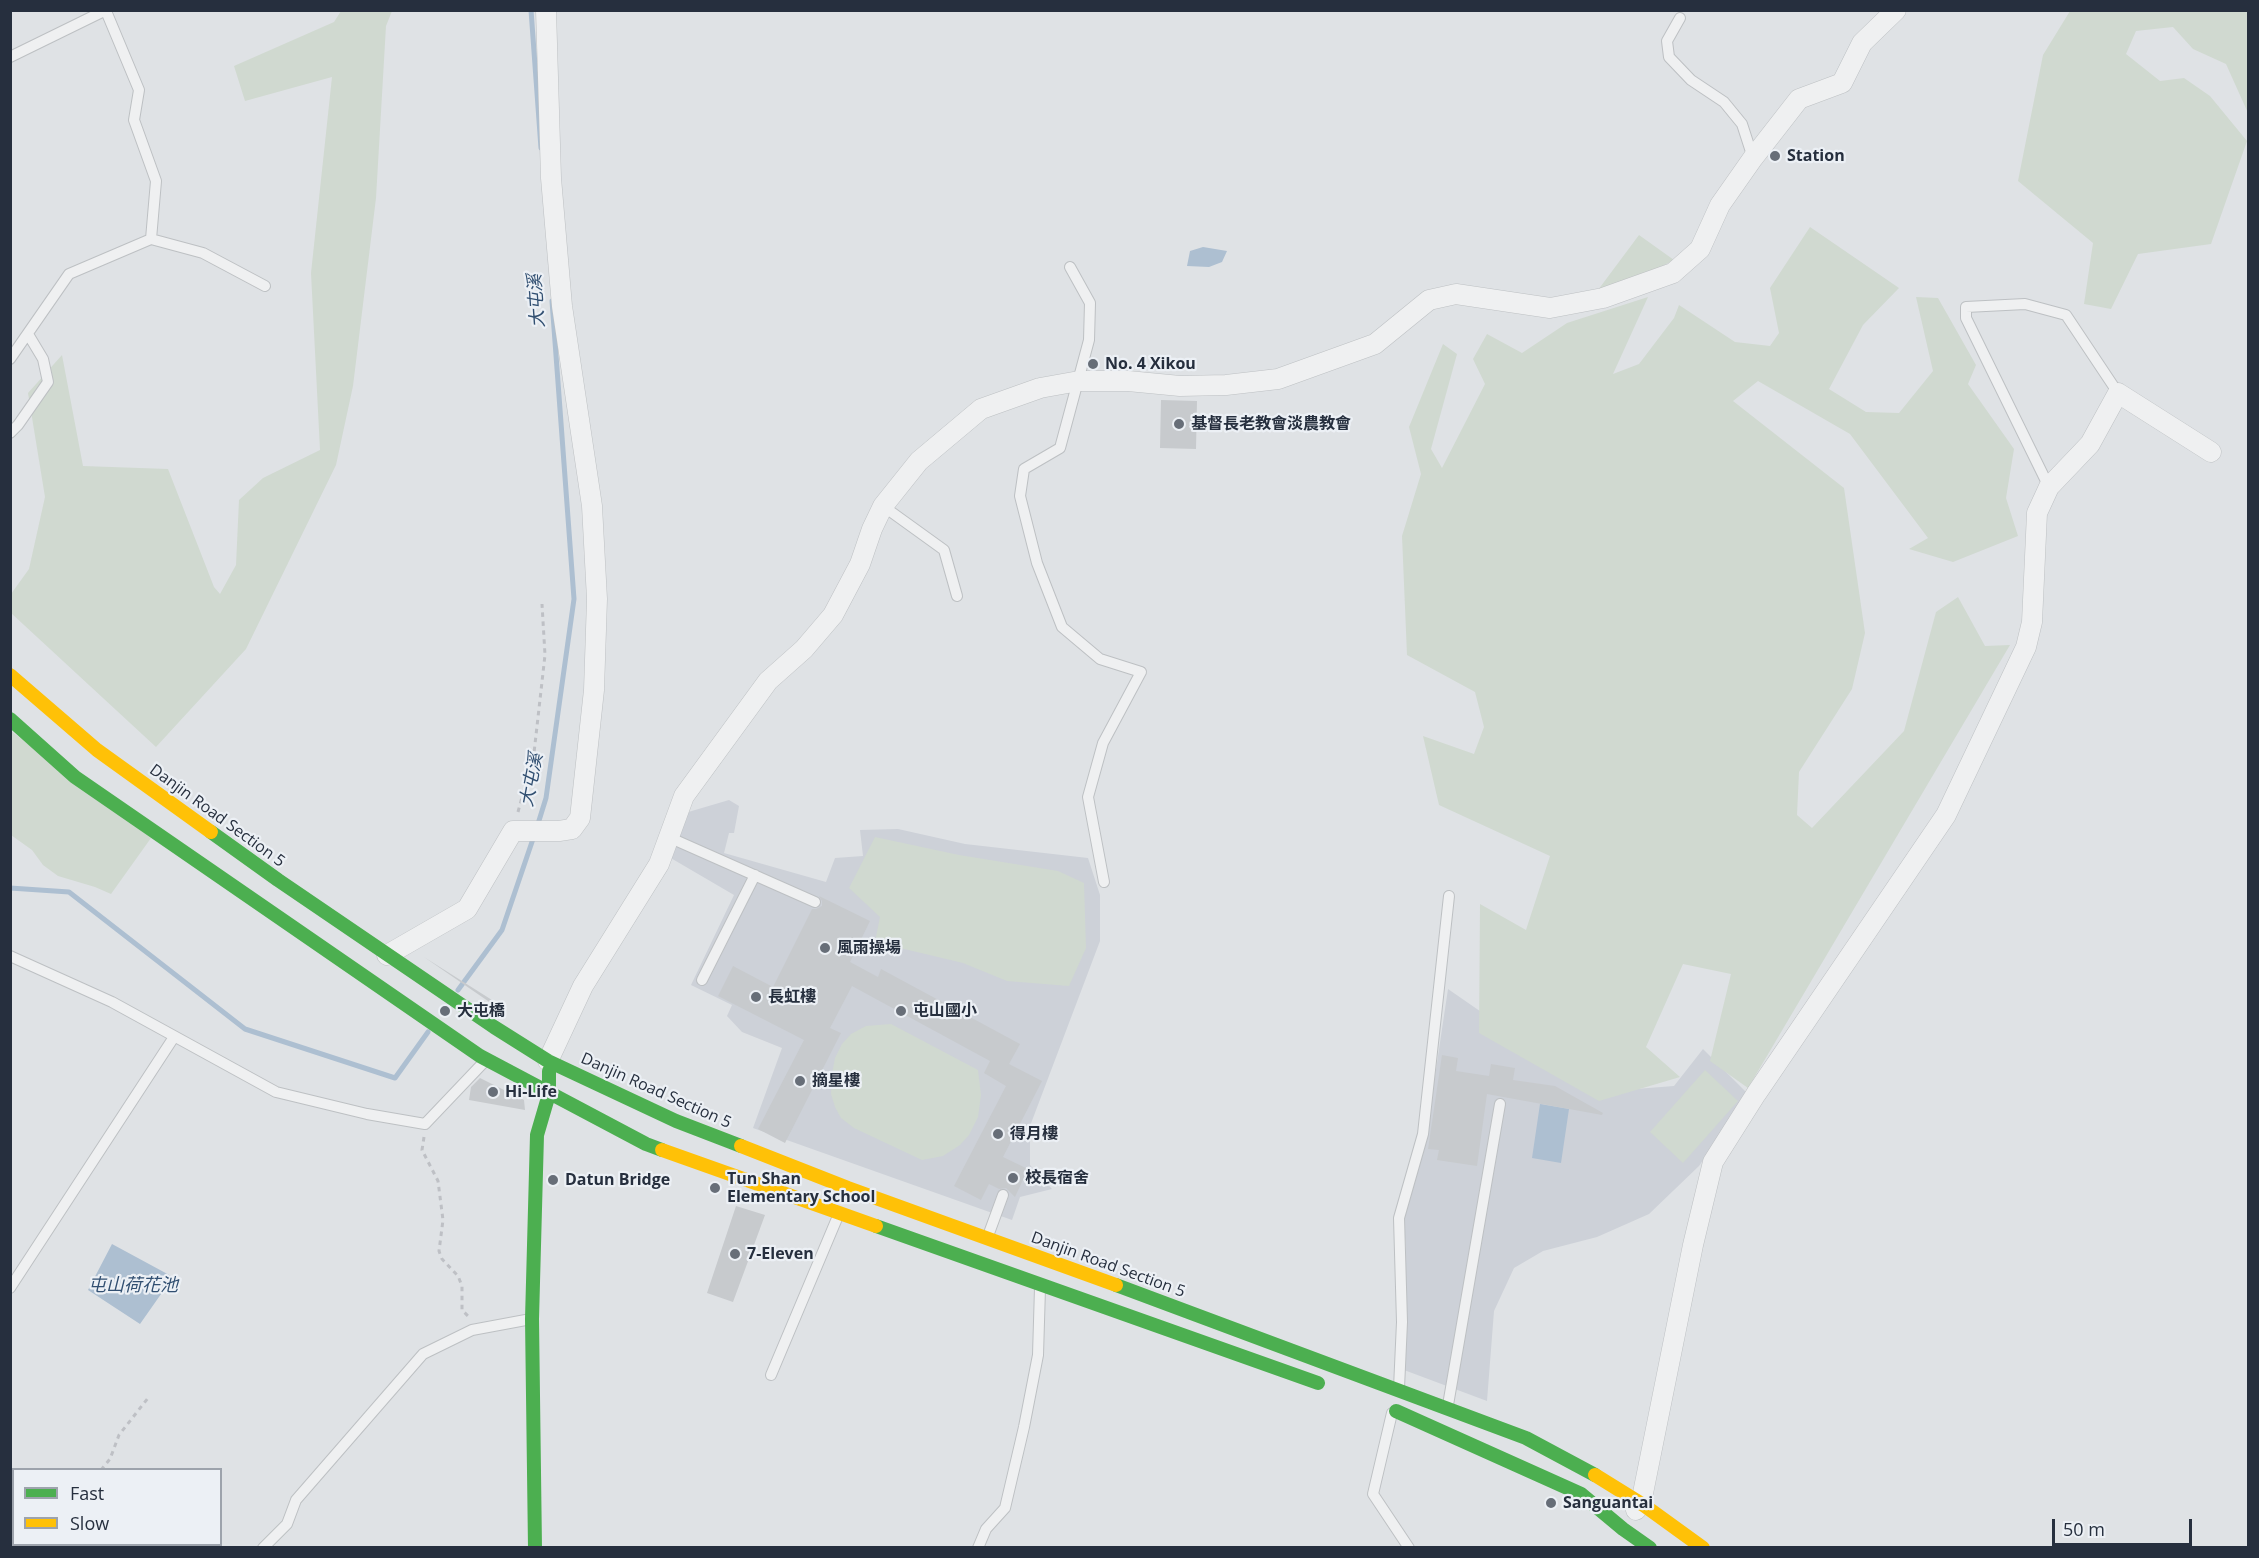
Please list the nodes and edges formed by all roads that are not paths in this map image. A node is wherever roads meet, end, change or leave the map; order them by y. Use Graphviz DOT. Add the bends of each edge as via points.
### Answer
graph roads {
  1 [pos="546,10"];
  2 [pos="1896,10"];
  3 [pos="106,11"];
  4 [pos="1680,18"];
  5 [pos="10,57"];
  6 [pos="1753,158"];
  7 [pos="151,239"];
  8 [pos="1071,267"];
  9 [pos="265,286"];
  10 [pos="28,334"];
  11 [pos="10,359"];
  12 [pos="1079,381"];
  13 [pos="2118,393"];
  14 [pos="10,433"];
  15 [pos="2211,452"];
  16 [pos="2049,488"];
  17 [pos="883,506"];
  18 [pos="957,596"];
  19 [pos="10,675"];
  20 [pos="10,719"];
  21 [pos="669,835"];
  22 [pos="755,875"];
  23 [pos="1104,882"];
  24 [pos="1449,896"];
  25 [pos="815,902"];
  26 [pos="387,955"];
  27 [pos="10,957"];
  28 [pos="702,980"];
  29 [pos="174,1037"];
  30 [pos="484,1058"];
  31 [pos="548,1061"];
  32 [pos="549,1094"];
  33 [pos="1500,1104"];
  34 [pos="798,1184"];
  35 [pos="1003,1195"];
  36 [pos="839,1213"];
  37 [pos="987,1239"];
  38 [pos="1040,1284"];
  39 [pos="10,1288"];
  40 [pos="532,1319"];
  41 [pos="771,1375"];
  42 [pos="1327,1386"];
  43 [pos="1399,1391"];
  44 [pos="1387,1408"];
  45 [pos="1447,1410"];
  46 [pos="1641,1503"];
  47 [pos="1623,1529"];
  48 [pos="1694,1545"];
  49 [pos="263,1548"];
  50 [pos="535,1548"];
  51 [pos="978,1548"];
  52 [pos="1409,1548"];
  53 [pos="1650,1548"];
  1 -- 26 [label="street" via="551,178 562,306 592,506 597,599 594,690 580,818 572,829 518,831 467,909"];
  2 -- 6 [label="street" via="1862,43 1842,83 1799,99"];
  3 -- 5 [label="lane"];
  3 -- 7 [label="lane" via="140,90 134,120 156,181"];
  4 -- 6 [label="lane" via="1667,41 1668,57 1691,80 1724,102 1742,124"];
  6 -- 12 [label="street" via="1720,205 1700,249 1673,273 1640,286 1550,308 1456,294 1429,300 1375,344 1278,379 1180,386"];
  7 -- 9 [label="lane" via="203,254"];
  7 -- 10 [label="lane" via="69,274"];
  8 -- 12 [label="lane" via="1090,303 1089,340"];
  10 -- 11 [label="lane"];
  10 -- 14 [label="lane" via="43,359 48,382"];
  12 -- 17 [label="street" via="1040,388 981,409 919,461"];
  12 -- 23 [label="lane" via="1060,448 1024,469 1020,496 1037,563 1062,627 1100,659 1141,672 1103,743 1088,797"];
  13 -- 15 [label="street"];
  13 -- 16 [label="street" via="2090,444"];
  13 -- 16 [label="lane" via="2066,315 2025,304 1966,307 1966,318"];
  16 -- 46 [label="street" via="2037,513 2032,622 2026,648 1946,815 1713,1162"];
  17 -- 18 [label="lane" via="944,550"];
  17 -- 21 [label="street" via="860,564 832,615 804,649 768,681 684,796"];
  19 -- 26 [label="main road, Danjin Road Section 5" via="97,750"];
  20 -- 30 [label="main road" via="75,777"];
  21 -- 22 [label="lane"];
  21 -- 31 [label="street" via="659,864 583,986"];
  22 -- 25 [label="lane"];
  22 -- 28 [label="lane"];
  24 -- 43 [label="lane" via="1423,1134 1399,1218"];
  26 -- 31 [label="main road, Danjin Road Section 5"];
  27 -- 29 [label="lane" via="112,1002"];
  29 -- 30 [label="lane" via="276,1092 425,1124"];
  29 -- 39 [label="lane"];
  30 -- 32 [label="main road, Danjin Road Section 5"];
  31 -- 32 [label="main road"];
  31 -- 34 [label="main road, Danjin Road Section 5"];
  32 -- 34 [label="main road, Danjin Road Section 5" via="646,1144"];
  32 -- 40 [label="main road" via="537,1135"];
  33 -- 45 [label="lane"];
  34 -- 36 [label="main road, Danjin Road Section 5"];
  34 -- 37 [label="main road, Danjin Road Section 5"];
  35 -- 37 [label="lane"];
  36 -- 38 [label="main road, Danjin Road Section 5"];
  36 -- 41 [label="lane"];
  37 -- 43 [label="main road, Danjin Road Section 5"];
  38 -- 42 [label="main road, Danjin Road Section 5"];
  38 -- 51 [label="lane" via="1038,1355 1005,1508 986,1529"];
  40 -- 49 [label="lane" via="472,1330 423,1354 296,1500 288,1524"];
  40 -- 50 [label="main road"];
  43 -- 45 [label="main road, Danjin Road Section 5"];
  44 -- 47 [label="main road" via="1581,1494"];
  44 -- 52 [label="lane" via="1373,1494"];
  45 -- 46 [label="main road, Danjin Road Section 5" via="1526,1438"];
  46 -- 47 [label="street"];
  46 -- 48 [label="main road, Danjin Road Section 5"];
  47 -- 53 [label="main road"];
}
